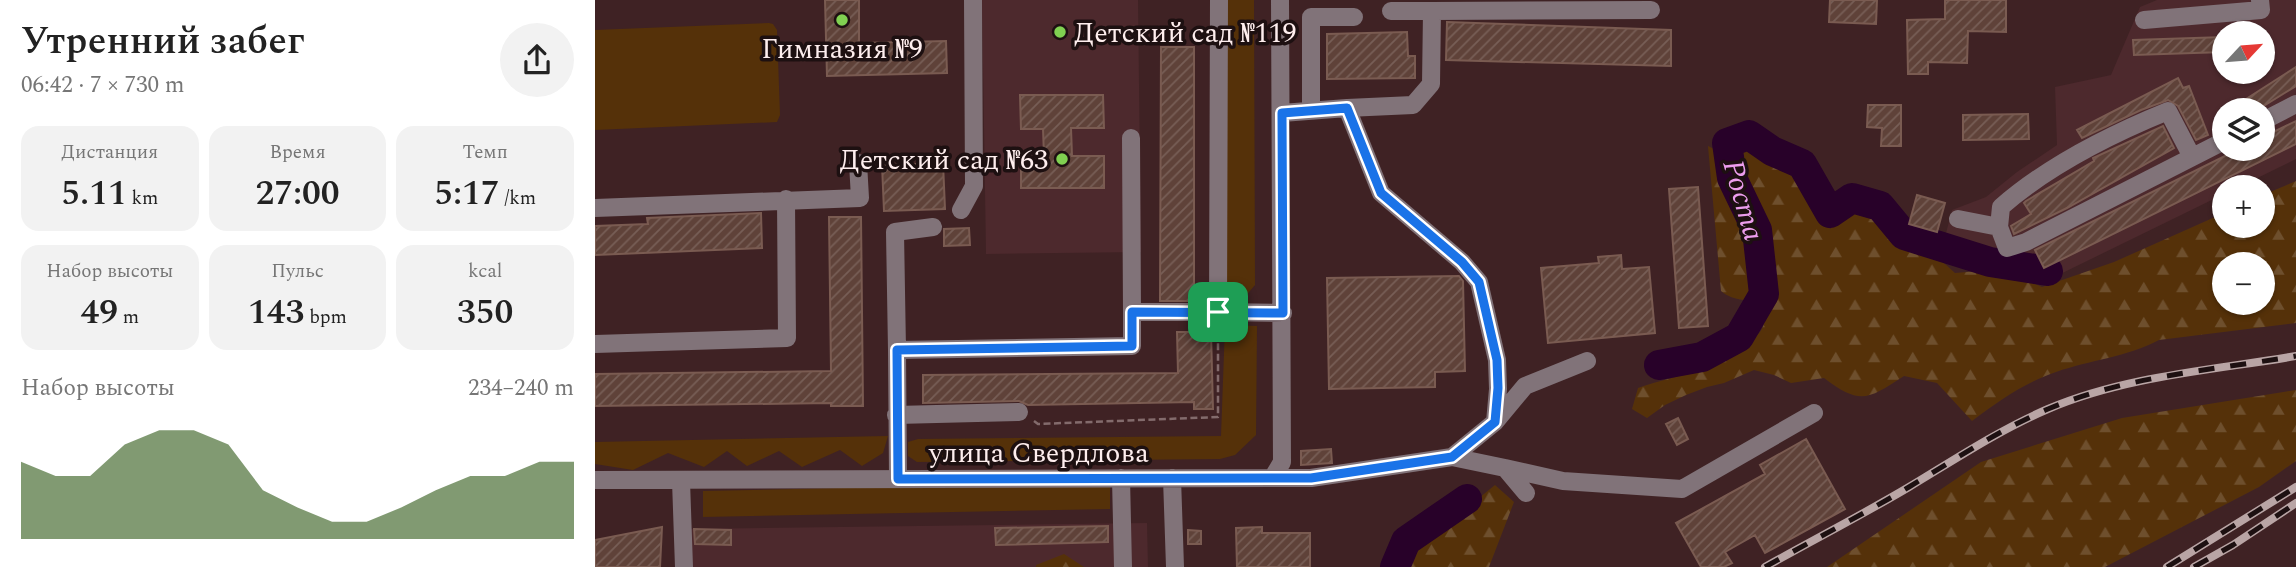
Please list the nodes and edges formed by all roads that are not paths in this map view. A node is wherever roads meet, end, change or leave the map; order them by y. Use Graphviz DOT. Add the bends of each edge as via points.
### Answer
graph roads {
  1 [pos="973,0"];
  2 [pos="1219,0"];
  3 [pos="1280,0"];
  4 [pos="2260,0"];
  5 [pos="1527,4"];
  6 [pos="2210,7"];
  7 [pos="1651,10"];
  8 [pos="1391,11"];
  9 [pos="1432,11"];
  10 [pos="1354,16"];
  11 [pos="2144,20"];
  12 [pos="2296,104"];
  13 [pos="1347,108"];
  14 [pos="1311,110"];
  15 [pos="1282,113"];
  16 [pos="2275,115"];
  17 [pos="1131,138"];
  18 [pos="2212,147"];
  19 [pos="2192,157"];
  20 [pos="858,163"];
  21 [pos="786,199"];
  22 [pos="595,208"];
  23 [pos="961,210"];
  24 [pos="1958,219"];
  25 [pos="933,227"];
  26 [pos="1999,227"];
  27 [pos="1132,312"];
  28 [pos="1218,312"];
  29 [pos="1283,313"];
  30 [pos="595,344"];
  31 [pos="897,350"];
  32 [pos="1587,362"];
  33 [pos="1019,412"];
  34 [pos="1814,413"];
  35 [pos="896,415"];
  36 [pos="1495,422"];
  37 [pos="1452,457"];
  38 [pos="1505,468"];
  39 [pos="1273,477"];
  40 [pos="1121,478"];
  41 [pos="1172,478"];
  42 [pos="898,479"];
  43 [pos="595,480"];
  44 [pos="681,481"];
  45 [pos="1526,493"];
  46 [pos="684,567"];
  47 [pos="1123,567"];
  48 [pos="1175,567"];
  1 -- 23 [label="street" via="974,186"];
  2 -- 28 [label="street"];
  3 -- 15 [label="street"];
  4 -- 6 [label="street" via="2261,10"];
  5 -- 7 [label="street"];
  5 -- 9 [label="street"];
  6 -- 11 [label="street"];
  8 -- 9 [label="street"];
  9 -- 13 [label="street" via="1431,84 1413,105"];
  10 -- 14 [label="street" via="1311,17"];
  12 -- 16 [label="street"];
  13 -- 14 [label="street"];
  13 -- 36 [label="street" via="1381,193 1479,282 1497,360"];
  14 -- 15 [label="street"];
  15 -- 29 [label="street"];
  17 -- 27 [label="street"];
  18 -- 19 [label="street"];
  19 -- 26 [label="street" via="2026,242 2007,248"];
  19 -- 26 [label="street" via="2168,111 2124,129 2027,184 2001,207"];
  20 -- 21 [label="street" via="860,198"];
  21 -- 22 [label="street"];
  21 -- 30 [label="street" via="787,338"];
  24 -- 26 [label="street"];
  25 -- 31 [label="street" via="895,232"];
  27 -- 28 [label="street"];
  27 -- 31 [label="street" via="1132,346"];
  28 -- 29 [label="street"];
  29 -- 39 [label="street" via="1282,462"];
  31 -- 35 [label="street"];
  32 -- 36 [label="street" via="1525,386"];
  33 -- 35 [label="street"];
  34 -- 38 [label="street" via="1682,489 1563,481"];
  35 -- 42 [label="street"];
  36 -- 37 [label="street"];
  37 -- 38 [label="street"];
  37 -- 39 [label="street, улица Свердлова" via="1311,478"];
  38 -- 45 [label="street"];
  39 -- 41 [label="street, улица Свердлова"];
  40 -- 41 [label="street, улица Свердлова"];
  40 -- 42 [label="street, улица Свердлова"];
  40 -- 47 [label="street"];
  41 -- 48 [label="street"];
  42 -- 44 [label="street, улица Свердлова"];
  43 -- 44 [label="street, улица Свердлова"];
  44 -- 46 [label="street"];
}
